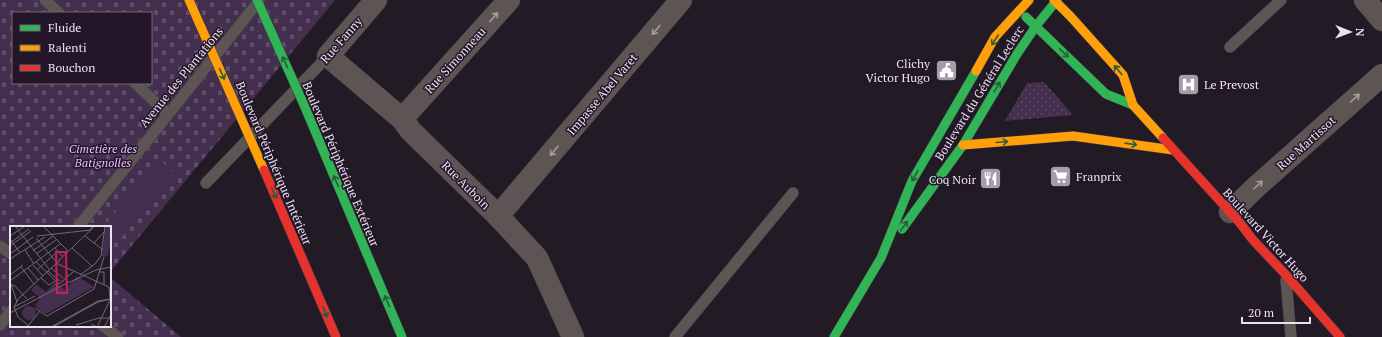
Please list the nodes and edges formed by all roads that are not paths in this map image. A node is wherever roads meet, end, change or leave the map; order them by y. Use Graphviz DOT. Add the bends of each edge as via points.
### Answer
graph roads {
  1 [pos="45,0"];
  2 [pos="189,0"];
  3 [pos="259,0"];
  4 [pos="376,0"];
  5 [pos="509,0"];
  6 [pos="681,0"];
  7 [pos="1028,0"];
  8 [pos="1281,0"];
  9 [pos="1365,0"];
  10 [pos="1056,1"];
  11 [pos="1017,8"];
  12 [pos="58,12"];
  13 [pos="1382,20"];
  14 [pos="1036,26"];
  15 [pos="1230,47"];
  16 [pos="328,56"];
  17 [pos="1382,75"];
  18 [pos="136,84"];
  19 [pos="1133,105"];
  20 [pos="168,114"];
  21 [pos="402,119"];
  22 [pos="963,145"];
  23 [pos="1173,150"];
  24 [pos="206,183"];
  25 [pos="794,193"];
  26 [pos="1230,212"];
  27 [pos="498,216"];
  28 [pos="79,226"];
  29 [pos="0,246"];
  30 [pos="10,253"];
  31 [pos="881,258"];
  32 [pos="1286,275"];
  33 [pos="10,312"];
  34 [pos="0,325"];
  35 [pos="104,327"];
  36 [pos="118,337"];
  37 [pos="336,337"];
  38 [pos="402,337"];
  39 [pos="573,337"];
  40 [pos="675,337"];
  41 [pos="834,337"];
  42 [pos="1291,337"];
  43 [pos="1340,337"];
  1 -- 12 [label="lane"];
  2 -- 37 [label="main road, Boulevard Périphérique Intérieur, one-way, bridge"];
  3 -- 20 [label="lane, Avenue des Plantations"];
  38 -- 3 [label="main road, Boulevard Périphérique Extérieur, one-way, bridge"];
  4 -- 16 [label="street, Rue Fanny"];
  21 -- 5 [label="street, Rue Simonneau, one-way"];
  6 -- 27 [label="street, Impasse Abel Varet, one-way"];
  7 -- 11 [label="main road, Boulevard du Général Leclerc"];
  8 -- 15 [label="lane"];
  9 -- 13 [label="street"];
  10 -- 14 [label="main road, Boulevard du Général Leclerc"];
  19 -- 10 [label="main road, Boulevard Victor Hugo, one-way" via="1123,75"];
  11 -- 14 [label="main road, Boulevard Victor Hugo"];
  11 -- 31 [label="main road, Boulevard du Général Leclerc, one-way" via="995,37 912,181"];
  14 -- 19 [label="main road, Boulevard Victor Hugo, one-way" via="1106,94"];
  22 -- 14 [label="main road, Boulevard du Général Leclerc, one-way"];
  16 -- 21 [label="street, Rue Auboin"];
  16 -- 24 [label="lane, Rue Fanny"];
  26 -- 17 [label="street, Rue Martissot, one-way"];
  18 -- 20 [label="lane"];
  19 -- 23 [label="main road, Boulevard Victor Hugo"];
  20 -- 28 [label="lane, Avenue des Plantations"];
  21 -- 27 [label="street, Rue Auboin" via="411,131"];
  22 -- 23 [label="main road, one-way" via="1073,136"];
  31 -- 22 [label="main road, Boulevard du Général Leclerc, one-way"];
  23 -- 26 [label="main road, Boulevard Victor Hugo"];
  25 -- 40 [label="lane"];
  26 -- 32 [label="main road, Boulevard Victor Hugo"];
  27 -- 39 [label="street, Rue Auboin" via="537,258"];
  29 -- 30 [label="lane"];
  31 -- 41 [label="main road, Boulevard du Général Leclerc"];
  32 -- 42 [label="lane"];
  32 -- 43 [label="main road, Boulevard Victor Hugo"];
  33 -- 34 [label="lane"];
  35 -- 36 [label="lane"];
}
